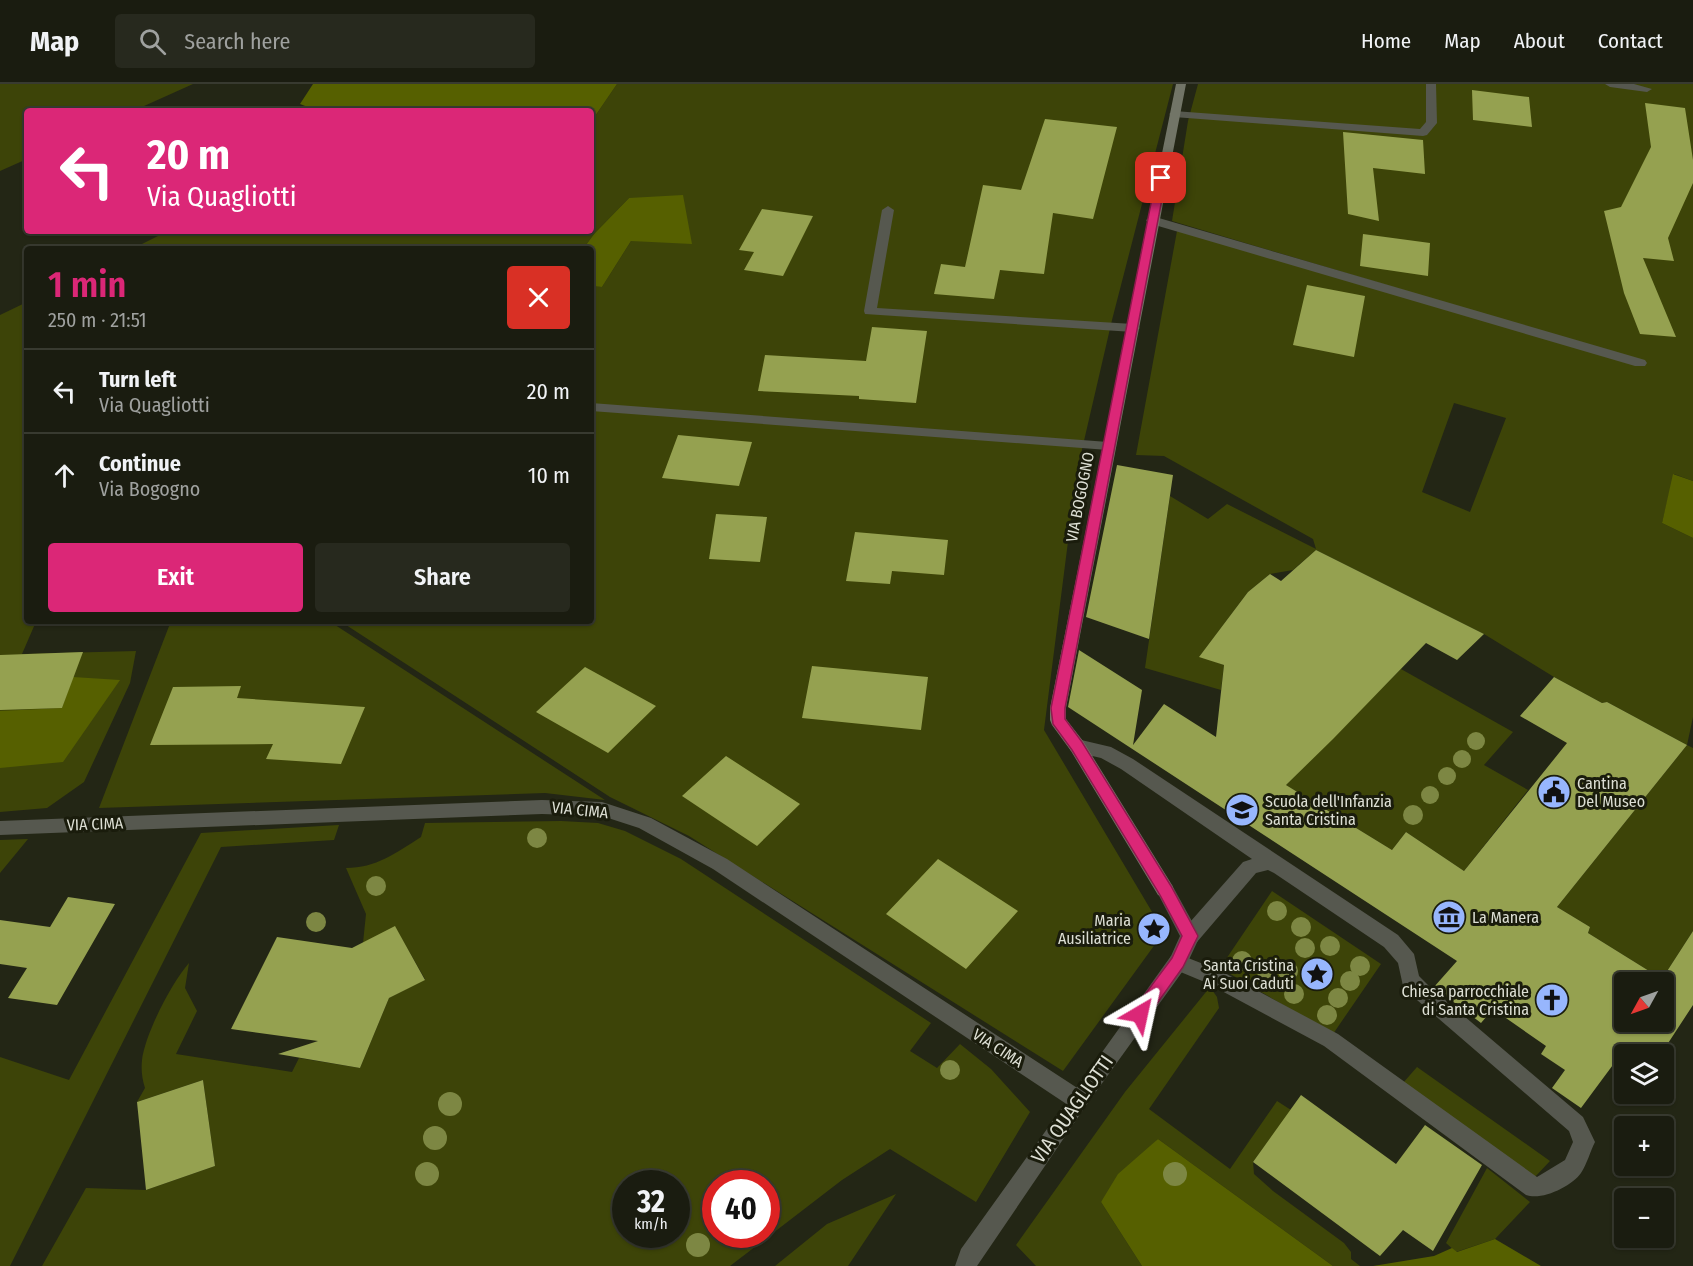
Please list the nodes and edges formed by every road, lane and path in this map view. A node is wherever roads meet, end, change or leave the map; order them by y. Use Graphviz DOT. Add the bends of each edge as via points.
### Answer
graph roads {
  1 [pos="1181,84"];
  2 [pos="1431,84"];
  3 [pos="1610,84"];
  4 [pos="1647,89"];
  5 [pos="1174,114"];
  6 [pos="888,210"];
  7 [pos="1152,220"];
  8 [pos="1133,328"];
  9 [pos="1640,363"];
  10 [pos="594,407"];
  11 [pos="1108,446"];
  12 [pos="1077,746"];
  13 [pos="0,828"];
  14 [pos="1270,862"];
  15 [pos="1166,890"];
  16 [pos="1190,936"];
  17 [pos="1178,963"];
  18 [pos="1077,1100"];
  19 [pos="966,1266"];
  1 -- 5 [label="main road, VIA BOGOGNO"];
  2 -- 5 [label="street" via="1432,123 1424,133"];
  3 -- 4 [label="street"];
  5 -- 7 [label="main road, VIA BOGOGNO"];
  6 -- 8 [label="street" via="870,311"];
  7 -- 8 [label="main road, VIA BOGOGNO"];
  7 -- 9 [label="street"];
  8 -- 11 [label="main road, VIA BOGOGNO"];
  10 -- 11 [label="street"];
  11 -- 12 [label="main road, VIA BOGOGNO" via="1058,708 1058,720"];
  12 -- 14 [label="street" via="1105,752 1127,764"];
  12 -- 15 [label="main road, VIA BOGOGNO"];
  13 -- 18 [label="street, VIA CIMA" via="542,807 602,809 645,823 720,864"];
  14 -- 16 [label="street, VIA QUAGLIOTTI" via="1251,867"];
  14 -- 17 [label="street" via="1391,941 1407,960 1410,980 1424,994 1576,1124 1584,1142 1574,1167 1545,1186 1534,1188 1331,1040 1214,977"];
  15 -- 16 [label="street"];
  16 -- 17 [label="street, VIA QUAGLIOTTI"];
  17 -- 18 [label="street, VIA QUAGLIOTTI"];
  18 -- 19 [label="street, VIA QUAGLIOTTI"];
}
